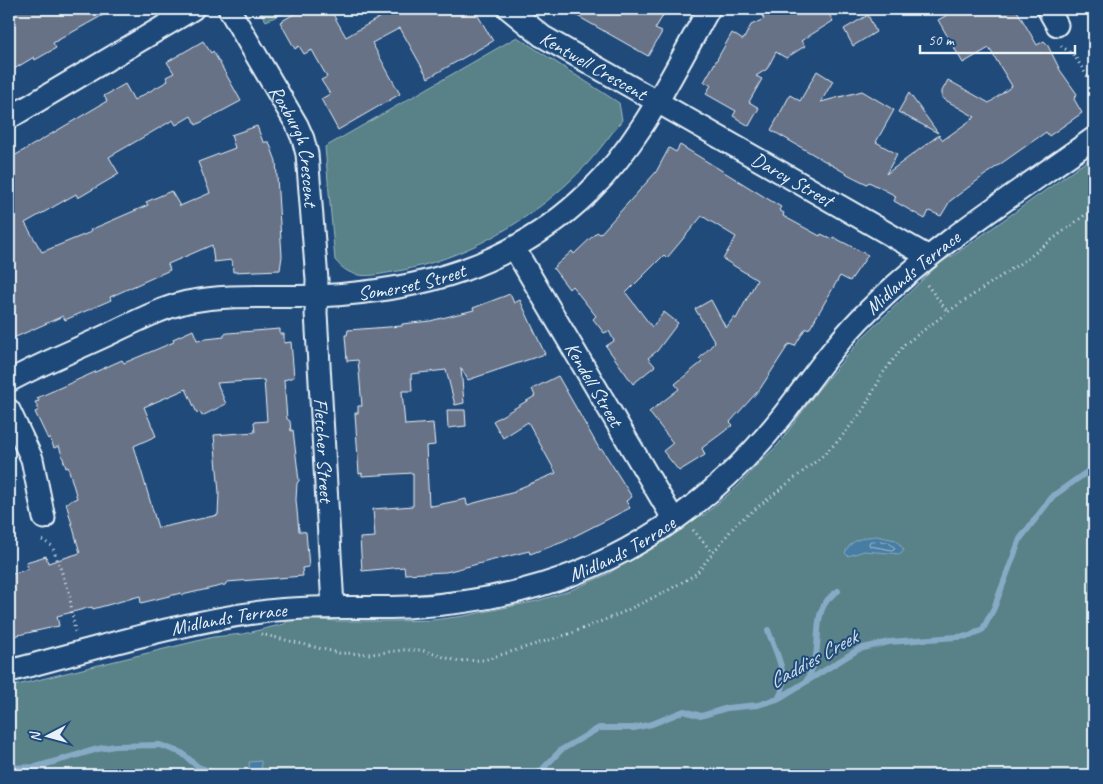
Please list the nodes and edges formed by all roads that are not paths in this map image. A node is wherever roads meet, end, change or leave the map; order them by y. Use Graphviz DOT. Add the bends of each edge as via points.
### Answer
graph roads {
  1 [pos="193,9"];
  2 [pos="229,9"];
  3 [pos="509,9"];
  4 [pos="709,9"];
  5 [pos="656,102"];
  6 [pos="9,118"];
  7 [pos="1094,138"];
  8 [pos="514,248"];
  9 [pos="929,257"];
  10 [pos="316,296"];
  11 [pos="9,381"];
  12 [pos="9,410"];
  13 [pos="44,518"];
  14 [pos="683,524"];
  15 [pos="333,606"];
  16 [pos="9,671"];
  1 -- 6 [label="street"];
  2 -- 10 [label="street, Roxburgh Crescent" via="303,139 307,154"];
  3 -- 5 [label="street, Kentwell Crescent" via="542,36"];
  4 -- 5 [label="street, Somerset Street"];
  5 -- 8 [label="street, Somerset Street" via="639,132 590,191 568,211"];
  5 -- 9 [label="street, Darcy Street"];
  7 -- 9 [label="street, Midlands Terrace"];
  8 -- 10 [label="street, Somerset Street" via="443,278 392,289"];
  8 -- 14 [label="street, Kendell Street"];
  9 -- 14 [label="street, Midlands Terrace" via="890,290 841,340 784,414"];
  10 -- 11 [label="street, Somerset Street" via="226,297 186,302 147,316"];
  10 -- 15 [label="street, Fletcher Street"];
  12 -- 13 [label="street" via="32,459"];
  14 -- 15 [label="street, Midlands Terrace" via="537,587 442,605"];
  15 -- 16 [label="street, Midlands Terrace" via="281,609 222,619"];
}
